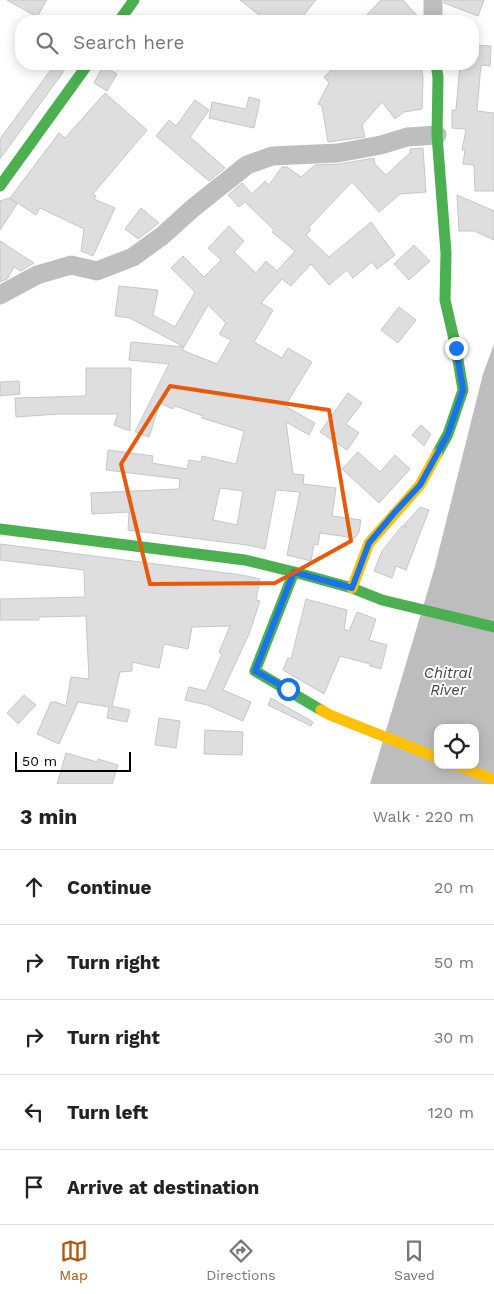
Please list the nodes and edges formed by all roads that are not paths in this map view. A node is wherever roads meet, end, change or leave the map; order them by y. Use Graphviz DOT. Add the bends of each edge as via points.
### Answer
graph roads {
  1 [pos="134,0"];
  2 [pos="433,0"];
  3 [pos="123,15"];
  4 [pos="433,15"];
  5 [pos="84,70"];
  6 [pos="436,70"];
  7 [pos="437,134"];
  8 [pos="0,186"];
  9 [pos="0,295"];
  10 [pos="0,529"];
  11 [pos="294,572"];
  12 [pos="352,588"];
  13 [pos="494,627"];
  14 [pos="434,756"];
  15 [pos="466,769"];
  16 [pos="494,780"];
  1 -- 3 [label="main road"];
  2 -- 4 [label="street"];
  5 -- 8 [label="main road"];
  6 -- 7 [label="main road"];
  7 -- 9 [label="street" via="408,137 338,153 272,156 247,165 133,257 97,270 71,265 37,275"];
  7 -- 12 [label="main road" via="446,253 445,300 463,390 448,434 420,485 369,543"];
  10 -- 11 [label="main road" via="245,560"];
  11 -- 12 [label="main road"];
  11 -- 14 [label="main road" via="255,671 330,715"];
  12 -- 13 [label="main road" via="382,600"];
  15 -- 16 [label="main road"];
}
